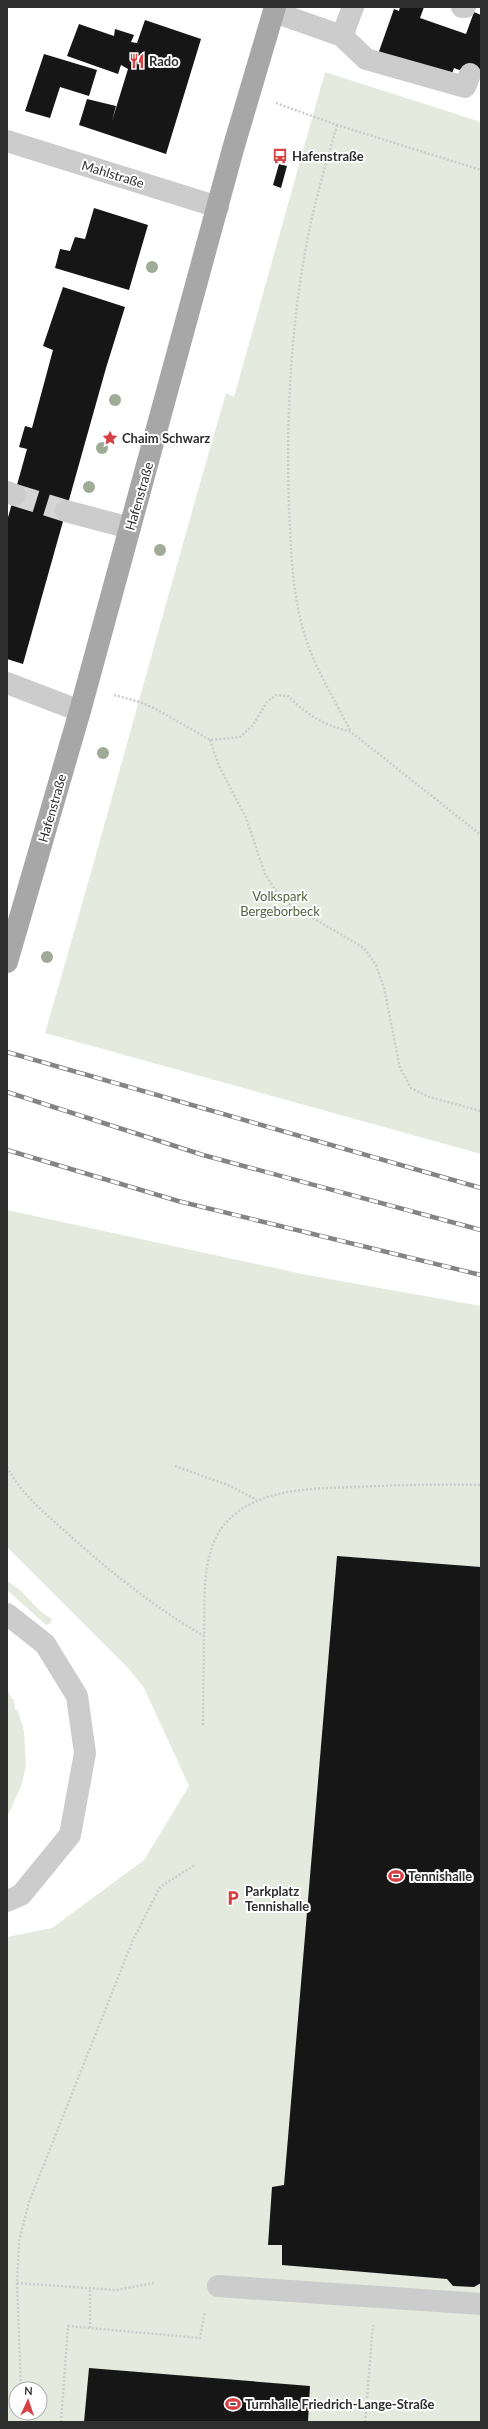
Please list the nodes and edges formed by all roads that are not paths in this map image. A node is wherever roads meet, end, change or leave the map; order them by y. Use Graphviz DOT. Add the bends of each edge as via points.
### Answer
graph roads {
  1 [pos="353,7"];
  2 [pos="274,10"];
  3 [pos="342,36"];
  4 [pos="470,74"];
  5 [pos="7,141"];
  6 [pos="218,207"];
  7 [pos="66,511"];
  8 [pos="130,528"];
  9 [pos="7,683"];
  10 [pos="80,711"];
  11 [pos="7,962"];
  12 [pos="7,1614"];
  13 [pos="7,1901"];
  14 [pos="218,2286"];
  15 [pos="481,2304"];
  1 -- 3 [label="street"];
  2 -- 3 [label="street"];
  2 -- 6 [label="main road, Hafenstraße"];
  3 -- 4 [label="street" via="366,59 465,87"];
  5 -- 6 [label="street, Mahlstraße"];
  6 -- 8 [label="main road, Hafenstraße"];
  7 -- 8 [label="street"];
  8 -- 10 [label="main road, Hafenstraße"];
  9 -- 10 [label="street"];
  10 -- 11 [label="main road, Hafenstraße"];
  12 -- 13 [label="street" via="45,1644 77,1696 85,1754 70,1835 21,1895"];
  14 -- 15 [label="street"];
}
